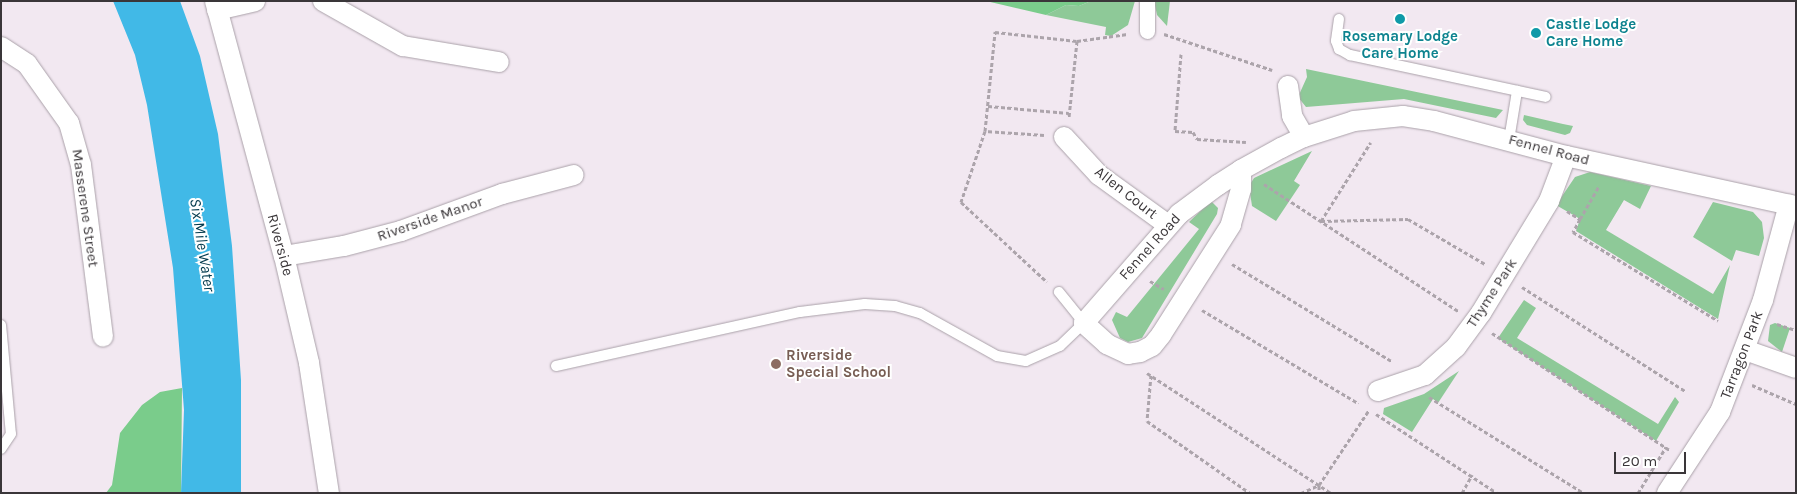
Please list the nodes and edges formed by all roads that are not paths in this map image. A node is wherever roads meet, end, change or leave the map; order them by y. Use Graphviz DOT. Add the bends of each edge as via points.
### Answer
graph roads {
  1 [pos="255,1"];
  2 [pos="322,1"];
  3 [pos="1147,1"];
  4 [pos="216,6"];
  5 [pos="1339,19"];
  6 [pos="1147,31"];
  7 [pos="1,47"];
  8 [pos="499,62"];
  9 [pos="1288,86"];
  10 [pos="1517,91"];
  11 [pos="1546,97"];
  12 [pos="1067,130"];
  13 [pos="1304,137"];
  14 [pos="1509,140"];
  15 [pos="1566,156"];
  16 [pos="1241,170"];
  17 [pos="574,175"];
  18 [pos="1792,205"];
  19 [pos="1168,225"];
  20 [pos="284,256"];
  21 [pos="1059,292"];
  22 [pos="1084,323"];
  23 [pos="1,325"];
  24 [pos="103,337"];
  25 [pos="1745,350"];
  26 [pos="556,366"];
  27 [pos="1796,368"];
  28 [pos="1378,391"];
  29 [pos="1,449"];
  30 [pos="329,493"];
  31 [pos="1668,493"];
  1 -- 4 [label="street"];
  2 -- 8 [label="street" via="404,46"];
  3 -- 6 [label="street"];
  4 -- 20 [label="street, Riverside"];
  5 -- 10 [label="lane" via="1336,41 1339,49 1350,55"];
  7 -- 24 [label="street, Masserene Street" via="26,64 69,122 81,165"];
  9 -- 13 [label="street" via="1292,116"];
  10 -- 11 [label="lane"];
  10 -- 14 [label="lane"];
  12 -- 19 [label="street, Allen Court" via="1099,175"];
  13 -- 14 [label="street, Fennel Road" via="1354,121 1387,117 1434,120"];
  13 -- 16 [label="street, Fennel Road"];
  14 -- 15 [label="street, Fennel Road"];
  15 -- 18 [label="street, Fennel Road"];
  15 -- 28 [label="street, Thyme Park" via="1549,201 1456,347 1413,380"];
  16 -- 19 [label="street, Fennel Road" via="1192,202"];
  16 -- 22 [label="street" via="1237,208 1186,300 1152,346 1126,354 1106,344"];
  17 -- 20 [label="street, Riverside Manor" via="502,194 401,231 344,246"];
  18 -- 25 [label="street, Tarragon Park"];
  19 -- 22 [label="street, Fennel Road"];
  20 -- 30 [label="street, Riverside" via="309,363"];
  21 -- 22 [label="lane"];
  22 -- 26 [label="lane" via="1051,352 1017,362 997,356 920,313 895,306 851,305 793,314"];
  23 -- 29 [label="lane" via="11,434"];
  25 -- 27 [label="street"];
  25 -- 31 [label="street, Tarragon Park" via="1720,412"];
}
